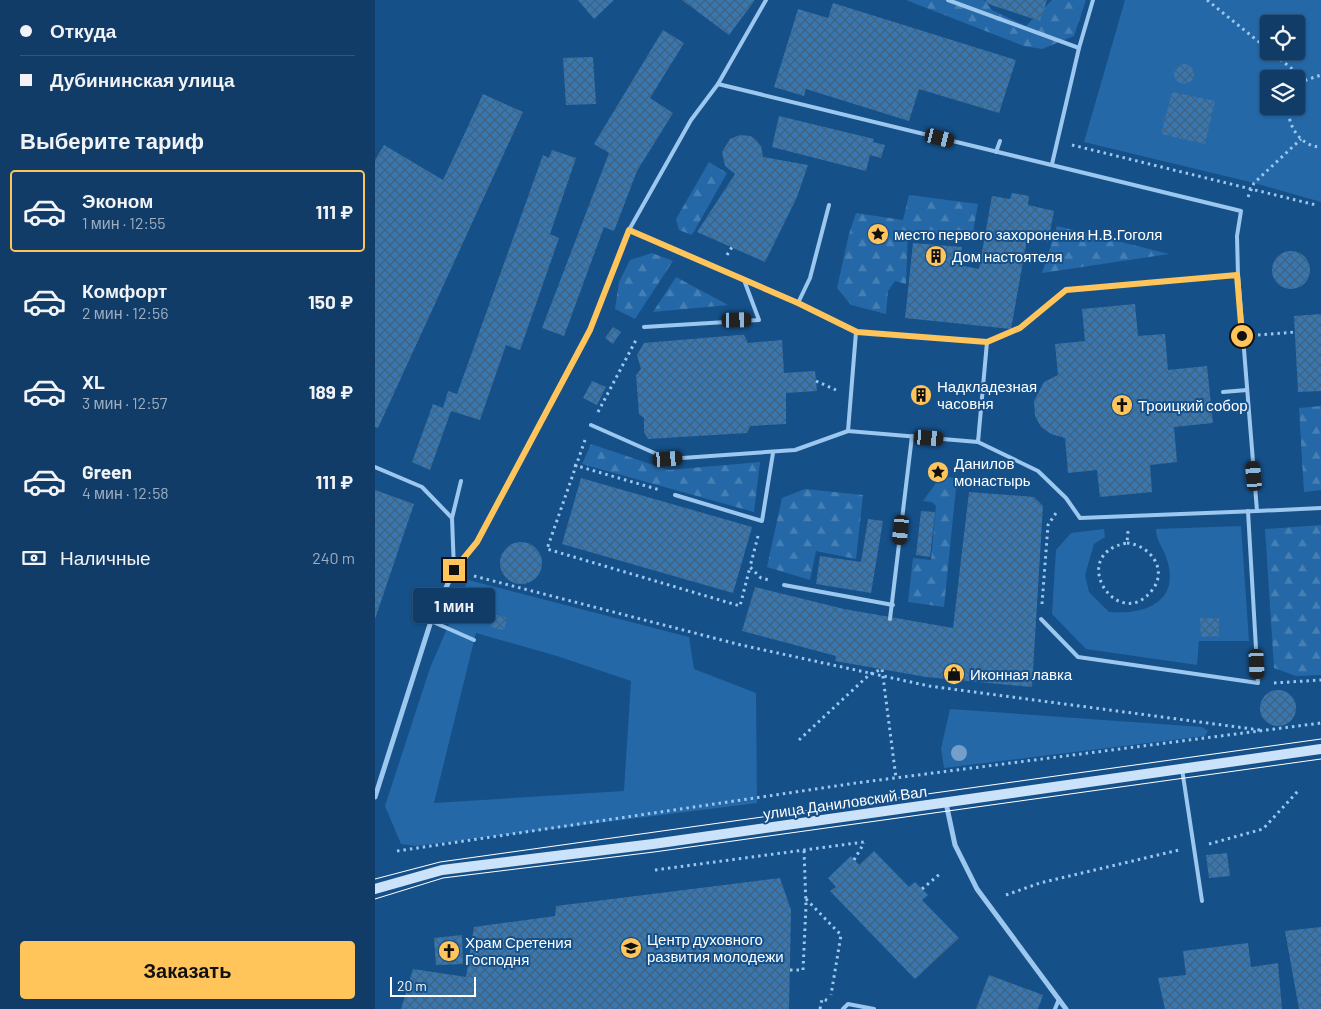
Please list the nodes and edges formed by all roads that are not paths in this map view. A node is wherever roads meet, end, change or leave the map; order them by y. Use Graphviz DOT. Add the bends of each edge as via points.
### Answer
graph roads {
  1 [pos="766,0"];
  2 [pos="948,0"];
  3 [pos="1093,0"];
  4 [pos="1079,48"];
  5 [pos="718,84"];
  6 [pos="1000,141"];
  7 [pos="996,152"];
  8 [pos="1052,164"];
  9 [pos="829,205"];
  10 [pos="629,230"];
  11 [pos="1237,275"];
  12 [pos="744,280"];
  13 [pos="798,303"];
  14 [pos="644,326"];
  15 [pos="590,330"];
  16 [pos="857,332"];
  17 [pos="987,342"];
  18 [pos="1247,390"];
  19 [pos="1223,392"];
  20 [pos="591,425"];
  21 [pos="848,431"];
  22 [pos="913,436"];
  23 [pos="978,442"];
  24 [pos="773,452"];
  25 [pos="375,467"];
  26 [pos="461,481"];
  27 [pos="675,495"];
  28 [pos="1321,508"];
  29 [pos="1248,511"];
  30 [pos="1257,511"];
  31 [pos="452,518"];
  32 [pos="454,570"];
  33 [pos="785,585"];
  34 [pos="893,605"];
  35 [pos="890,619"];
  36 [pos="1041,619"];
  37 [pos="431,621"];
  38 [pos="474,640"];
  39 [pos="1321,748"];
  40 [pos="1182,768"];
  41 [pos="375,797"];
  42 [pos="946,802"];
  43 [pos="375,888"];
  44 [pos="1202,901"];
  45 [pos="1059,999"];
  46 [pos="843,1009"];
  47 [pos="874,1009"];
  48 [pos="1055,1009"];
  49 [pos="1067,1009"];
  1 -- 5 [label="lane"];
  2 -- 4 [label="lane"];
  3 -- 4 [label="lane"];
  4 -- 8 [label="lane"];
  5 -- 7 [label="lane"];
  5 -- 10 [label="lane" via="691,120"];
  6 -- 7 [label="lane"];
  7 -- 8 [label="lane"];
  8 -- 11 [label="lane" via="1241,211"];
  9 -- 13 [label="lane" via="811,278"];
  10 -- 12 [label="lane"];
  10 -- 15 [label="lane"];
  11 -- 17 [label="lane" via="1066,290 1020,328"];
  11 -- 18 [label="lane"];
  12 -- 13 [label="lane"];
  12 -- 14 [label="lane" via="759,320"];
  13 -- 16 [label="lane"];
  15 -- 32 [label="street" via="477,542"];
  16 -- 17 [label="lane"];
  16 -- 21 [label="lane"];
  17 -- 23 [label="lane"];
  18 -- 19 [label="lane"];
  18 -- 30 [label="lane"];
  20 -- 24 [label="lane" via="668,459"];
  21 -- 22 [label="lane"];
  21 -- 24 [label="lane" via="795,450"];
  22 -- 23 [label="lane"];
  22 -- 34 [label="lane"];
  23 -- 29 [label="lane" via="1038,471 1066,498 1080,518"];
  24 -- 27 [label="lane" via="762,521"];
  25 -- 31 [label="lane" via="422,487"];
  26 -- 31 [label="lane"];
  28 -- 30 [label="lane"];
  29 -- 30 [label="lane"];
  29 -- 36 [label="lane" via="1258,683 1078,657"];
  31 -- 32 [label="lane"];
  32 -- 37 [label="street"];
  33 -- 34 [label="lane"];
  34 -- 35 [label="lane"];
  37 -- 38 [label="lane"];
  37 -- 41 [label="street"];
  39 -- 40 [label="main road, улица Даниловский Вал"];
  40 -- 42 [label="main road, улица Даниловский Вал"];
  40 -- 44 [label="lane"];
  42 -- 43 [label="main road, улица Даниловский Вал" via="442,870"];
  42 -- 45 [label="street" via="955,845 977,889"];
  45 -- 48 [label="lane"];
  45 -- 49 [label="street"];
  46 -- 47 [label="lane" via="848,1004"];
}
